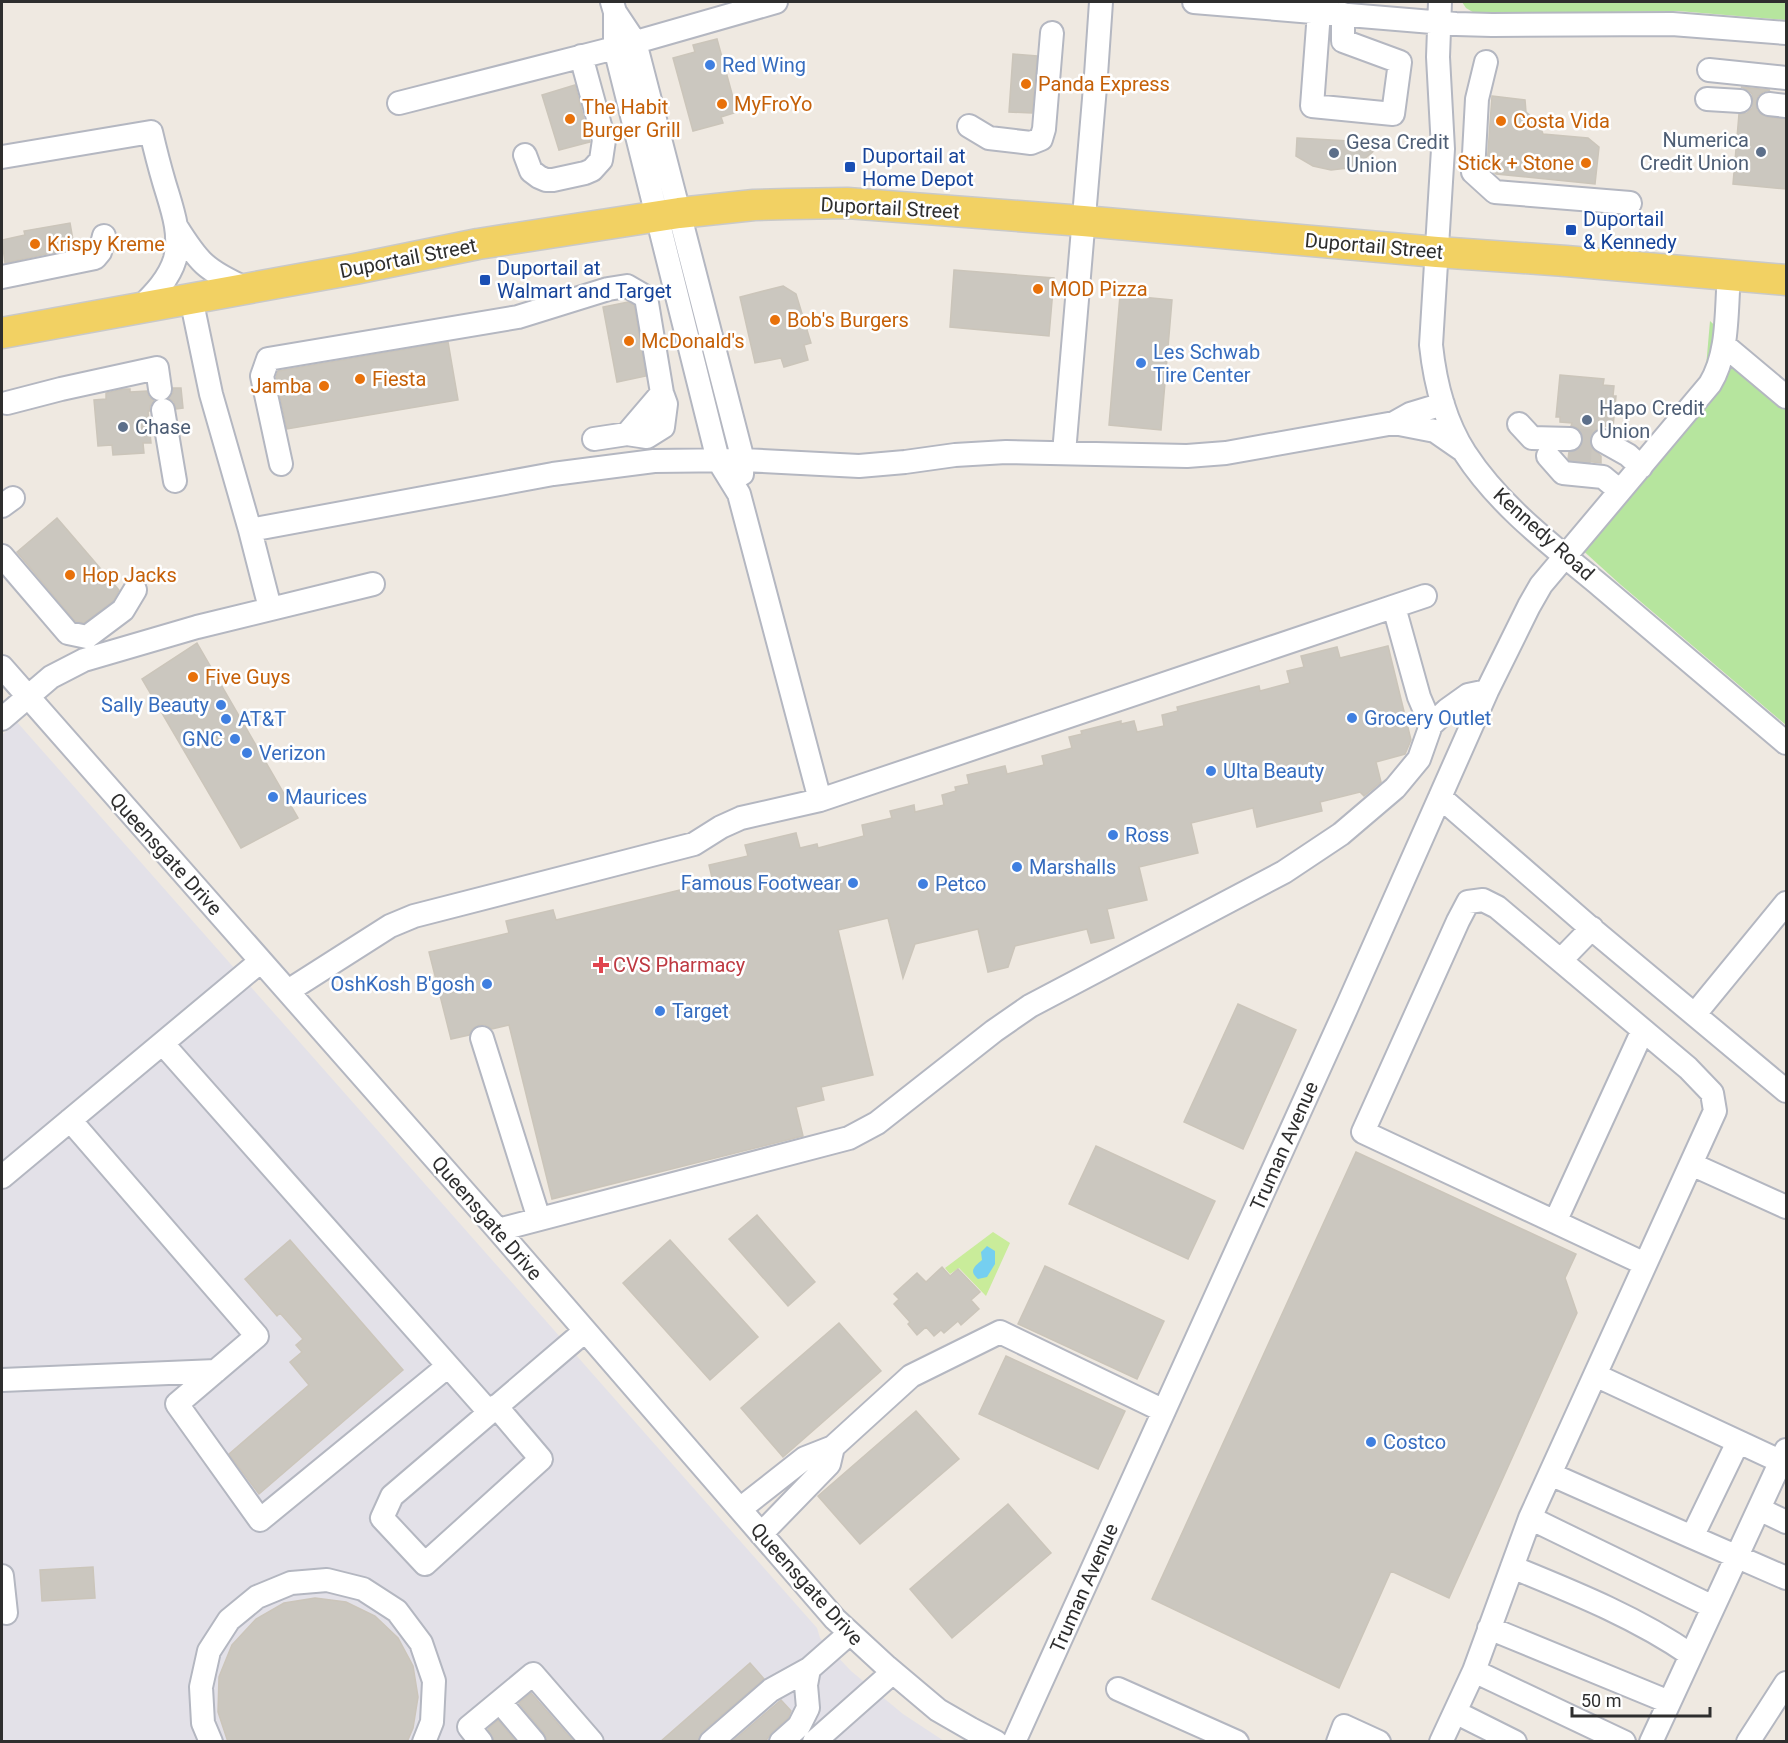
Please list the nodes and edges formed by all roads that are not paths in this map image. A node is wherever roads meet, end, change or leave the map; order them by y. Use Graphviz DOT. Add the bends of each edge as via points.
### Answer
graph roads {
  1 [pos="776,2"];
  2 [pos="1101,2"];
  3 [pos="1194,2"];
  4 [pos="613,7"];
  5 [pos="1319,12"];
  6 [pos="1439,12"];
  7 [pos="1343,14"];
  8 [pos="1052,33"];
  9 [pos="1786,33"];
  10 [pos="625,45"];
  11 [pos="581,56"];
  12 [pos="1486,62"];
  13 [pos="1709,70"];
  14 [pos="1786,78"];
  15 [pos="1707,99"];
  16 [pos="1740,102"];
  17 [pos="399,103"];
  18 [pos="969,126"];
  19 [pos="525,155"];
  20 [pos="2,157"];
  21 [pos="1630,203"];
  22 [pos="668,215"];
  23 [pos="1083,221"];
  24 [pos="176,226"];
  25 [pos="104,236"];
  26 [pos="1437,252"];
  27 [pos="1729,275"];
  28 [pos="2,277"];
  29 [pos="1786,280"];
  30 [pos="245,288"];
  31 [pos="191,298"];
  32 [pos="140,308"];
  33 [pos="2,333"];
  34 [pos="1724,345"];
  35 [pos="1786,397"];
  36 [pos="7,403"];
  37 [pos="1443,404"];
  38 [pos="1394,423"];
  39 [pos="1525,431"];
  40 [pos="594,439"];
  41 [pos="1602,451"];
  42 [pos="1064,453"];
  43 [pos="1466,454"];
  44 [pos="718,460"];
  45 [pos="743,460"];
  46 [pos="281,464"];
  47 [pos="1631,479"];
  48 [pos="175,481"];
  49 [pos="739,494"];
  50 [pos="250,530"];
  51 [pos="2,556"];
  52 [pos="1565,556"];
  53 [pos="373,584"];
  54 [pos="135,590"];
  55 [pos="1425,596"];
  56 [pos="1394,607"];
  57 [pos="270,608"];
  58 [pos="2,667"];
  59 [pos="1487,691"];
  60 [pos="26,696"];
  61 [pos="2,719"];
  62 [pos="1431,725"];
  63 [pos="1786,743"];
  64 [pos="1440,797"];
  65 [pos="820,800"];
  66 [pos="1786,903"];
  67 [pos="1592,928"];
  68 [pos="1561,960"];
  69 [pos="261,961"];
  70 [pos="288,991"];
  71 [pos="1695,1014"];
  72 [pos="1643,1030"];
  73 [pos="482,1038"];
  74 [pos="162,1044"];
  75 [pos="1786,1091"];
  76 [pos="70,1120"];
  77 [pos="1691,1164"];
  78 [pos="2,1177"];
  79 [pos="1786,1207"];
  80 [pos="539,1220"];
  81 [pos="1555,1222"];
  82 [pos="498,1230"];
  83 [pos="1645,1264"];
  84 [pos="585,1331"];
  85 [pos="448,1366"];
  86 [pos="216,1371"];
  87 [pos="1595,1375"];
  88 [pos="2,1380"];
  89 [pos="492,1409"];
  90 [pos="1164,1411"];
  91 [pos="1738,1442"];
  92 [pos="833,1447"];
  93 [pos="1785,1459"];
  94 [pos="1550,1474"];
  95 [pos="740,1509"];
  96 [pos="1759,1509"];
  97 [pos="1530,1518"];
  98 [pos="1786,1522"];
  99 [pos="761,1534"];
  100 [pos="1692,1537"];
  101 [pos="1737,1556"];
  102 [pos="1512,1567"];
  103 [pos="2,1576"];
  104 [pos="1786,1578"];
  105 [pos="1713,1607"];
  106 [pos="6,1612"];
  107 [pos="1489,1628"];
  108 [pos="849,1633"];
  109 [pos="1691,1655"];
  110 [pos="808,1669"];
  111 [pos="1474,1671"];
  112 [pos="893,1672"];
  113 [pos="1786,1683"];
  114 [pos="1118,1689"];
  115 [pos="500,1702"];
  116 [pos="1669,1702"];
  117 [pos="1455,1712"];
  118 [pos="211,1742"];
  119 [pos="424,1742"];
  120 [pos="481,1742"];
  121 [pos="534,1742"];
  122 [pos="592,1742"];
  123 [pos="711,1742"];
  124 [pos="781,1742"];
  125 [pos="814,1742"];
  126 [pos="996,1742"];
  127 [pos="1014,1742"];
  128 [pos="1237,1742"];
  129 [pos="1338,1742"];
  130 [pos="1379,1742"];
  131 [pos="1441,1742"];
  132 [pos="1515,1742"];
  133 [pos="1624,1742"];
  134 [pos="1651,1742"];
  135 [pos="1748,1742"];
  1 -- 10 [label="street"];
  2 -- 23 [label="street"];
  3 -- 5 [label="street"];
  4 -- 10 [label="street"];
  5 -- 7 [label="street"];
  5 -- 7 [label="street" via="1312,106 1393,114 1400,62 1343,41"];
  6 -- 7 [label="street"];
  6 -- 9 [label="street" via="1492,25 1671,24"];
  6 -- 26 [label="street, Kennedy Road" via="1443,149"];
  8 -- 18 [label="street" via="1041,139 1031,143 989,138"];
  10 -- 11 [label="street"];
  10 -- 22 [label="street"];
  11 -- 17 [label="street"];
  11 -- 19 [label="street" via="604,140 600,160 585,173 546,180 531,171"];
  12 -- 21 [label="street" via="1477,99 1473,172 1495,192"];
  13 -- 14 [label="street"];
  15 -- 16 [label="street"];
  20 -- 24 [label="street" via="151,132"];
  22 -- 23 [label="main road, Duportail Street" via="754,205 847,203"];
  22 -- 30 [label="main road, Duportail Street" via="478,244"];
  22 -- 44 [label="street"];
  22 -- 45 [label="street"];
  23 -- 26 [label="main road, Duportail Street"];
  23 -- 42 [label="street"];
  24 -- 30 [label="street" via="204,265"];
  24 -- 32 [label="street" via="175,258 169,272"];
  25 -- 28 [label="street" via="95,258"];
  26 -- 27 [label="main road, Duportail Street"];
  26 -- 37 [label="street, Kennedy Road" via="1431,345"];
  27 -- 29 [label="main road, Duportail Street"];
  27 -- 34 [label="street, Truman Avenue"];
  30 -- 31 [label="main road, Duportail Street"];
  31 -- 32 [label="main road, Duportail Street"];
  31 -- 50 [label="street" via="211,394"];
  32 -- 33 [label="main road, Duportail Street"];
  34 -- 35 [label="street"];
  34 -- 47 [label="street, Truman Avenue" via="1718,372 1710,384"];
  36 -- 48 [label="street" via="157,368"];
  37 -- 38 [label="street"];
  37 -- 43 [label="street, Kennedy Road"];
  38 -- 42 [label="street" via="1216,453"];
  38 -- 43 [label="street" via="1435,431"];
  39 -- 47 [label="street" via="1564,450 1563,473"];
  40 -- 46 [label="street" via="627,434 662,393 646,297 627,286 518,317 268,359 262,376"];
  41 -- 47 [label="street"];
  42 -- 45 [label="street" via="956,455 859,466"];
  43 -- 52 [label="street, Kennedy Road" via="1505,503"];
  44 -- 45 [label="street"];
  44 -- 49 [label="street"];
  44 -- 50 [label="street" via="654,461 579,469"];
  45 -- 49 [label="street"];
  47 -- 52 [label="street, Truman Avenue"];
  49 -- 65 [label="street"];
  50 -- 57 [label="street"];
  51 -- 54 [label="street" via="68,633 87,637 123,610"];
  52 -- 59 [label="street, Truman Avenue" via="1541,585"];
  52 -- 63 [label="street, Kennedy Road"];
  53 -- 57 [label="street"];
  55 -- 56 [label="street"];
  56 -- 62 [label="street" via="1419,697"];
  56 -- 65 [label="street"];
  57 -- 60 [label="street" via="84,660"];
  58 -- 60 [label="street, Queensgate Drive"];
  59 -- 62 [label="street" via="1468,695"];
  59 -- 64 [label="street, Truman Avenue"];
  60 -- 61 [label="street"];
  60 -- 69 [label="street, Queensgate Drive"];
  62 -- 80 [label="street" via="1419,759 1395,788 1341,834 1284,872 1030,1006 877,1123 849,1138"];
  64 -- 67 [label="street"];
  64 -- 90 [label="street, Truman Avenue"];
  65 -- 70 [label="street" via="741,818 694,844 414,916 390,926"];
  66 -- 71 [label="street"];
  67 -- 68 [label="street"];
  67 -- 71 [label="street"];
  68 -- 72 [label="street"];
  68 -- 81 [label="street" via="1497,907 1483,900 1468,903 1363,1132"];
  69 -- 70 [label="street, Queensgate Drive"];
  69 -- 74 [label="street"];
  70 -- 82 [label="street, Queensgate Drive"];
  71 -- 75 [label="street"];
  72 -- 77 [label="street" via="1713,1093 1715,1111"];
  72 -- 81 [label="street"];
  73 -- 80 [label="street"];
  74 -- 76 [label="street"];
  74 -- 85 [label="street"];
  76 -- 78 [label="street"];
  76 -- 86 [label="street" via="258,1336"];
  77 -- 79 [label="street"];
  77 -- 83 [label="street"];
  80 -- 82 [label="street"];
  81 -- 83 [label="street"];
  82 -- 84 [label="street, Queensgate Drive"];
  83 -- 87 [label="street"];
  84 -- 89 [label="street"];
  84 -- 95 [label="street, Queensgate Drive"];
  85 -- 86 [label="street" via="260,1520 177,1404"];
  85 -- 89 [label="street"];
  86 -- 88 [label="street"];
  87 -- 91 [label="street"];
  87 -- 94 [label="street"];
  89 -- 89 [label="street" via="392,1496 382,1518 424,1564 541,1459"];
  90 -- 92 [label="street" via="1000,1332 911,1376"];
  90 -- 127 [label="street, Truman Avenue"];
  91 -- 93 [label="street"];
  91 -- 100 [label="street"];
  92 -- 95 [label="street" via="805,1458"];
  92 -- 99 [label="street" via="829,1464"];
  93 -- 96 [label="street"];
  94 -- 97 [label="street"];
  94 -- 100 [label="street"];
  95 -- 99 [label="street, Queensgate Drive"];
  96 -- 98 [label="street"];
  96 -- 101 [label="street"];
  97 -- 102 [label="street"];
  97 -- 105 [label="street"];
  99 -- 108 [label="street, Queensgate Drive"];
  100 -- 101 [label="street"];
  101 -- 104 [label="street"];
  101 -- 105 [label="street"];
  102 -- 107 [label="street"];
  102 -- 109 [label="street" via="1600,1604"];
  103 -- 106 [label="street"];
  105 -- 109 [label="street"];
  107 -- 111 [label="street"];
  107 -- 116 [label="street"];
  108 -- 110 [label="street"];
  108 -- 112 [label="street, Queensgate Drive"];
  109 -- 116 [label="street"];
  110 -- 123 [label="street" via="771,1690"];
  110 -- 124 [label="street" via="808,1708 799,1726"];
  111 -- 117 [label="street"];
  111 -- 133 [label="street"];
  112 -- 125 [label="street"];
  112 -- 126 [label="street, Queensgate Drive" via="938,1710"];
  113 -- 135 [label="street"];
  114 -- 128 [label="street"];
  115 -- 120 [label="street" via="469,1727"];
  115 -- 121 [label="street"];
  115 -- 122 [label="street" via="533,1674"];
  116 -- 134 [label="street"];
  117 -- 131 [label="street"];
  117 -- 132 [label="street"];
  118 -- 119 [label="street" via="203,1723 201,1687 209,1651 229,1620 257,1597 291,1583 327,1580 363,1589 397,1611 421,1643 434,1681 432,1722"];
  129 -- 130 [label="street" via="1344,1726"];
}
